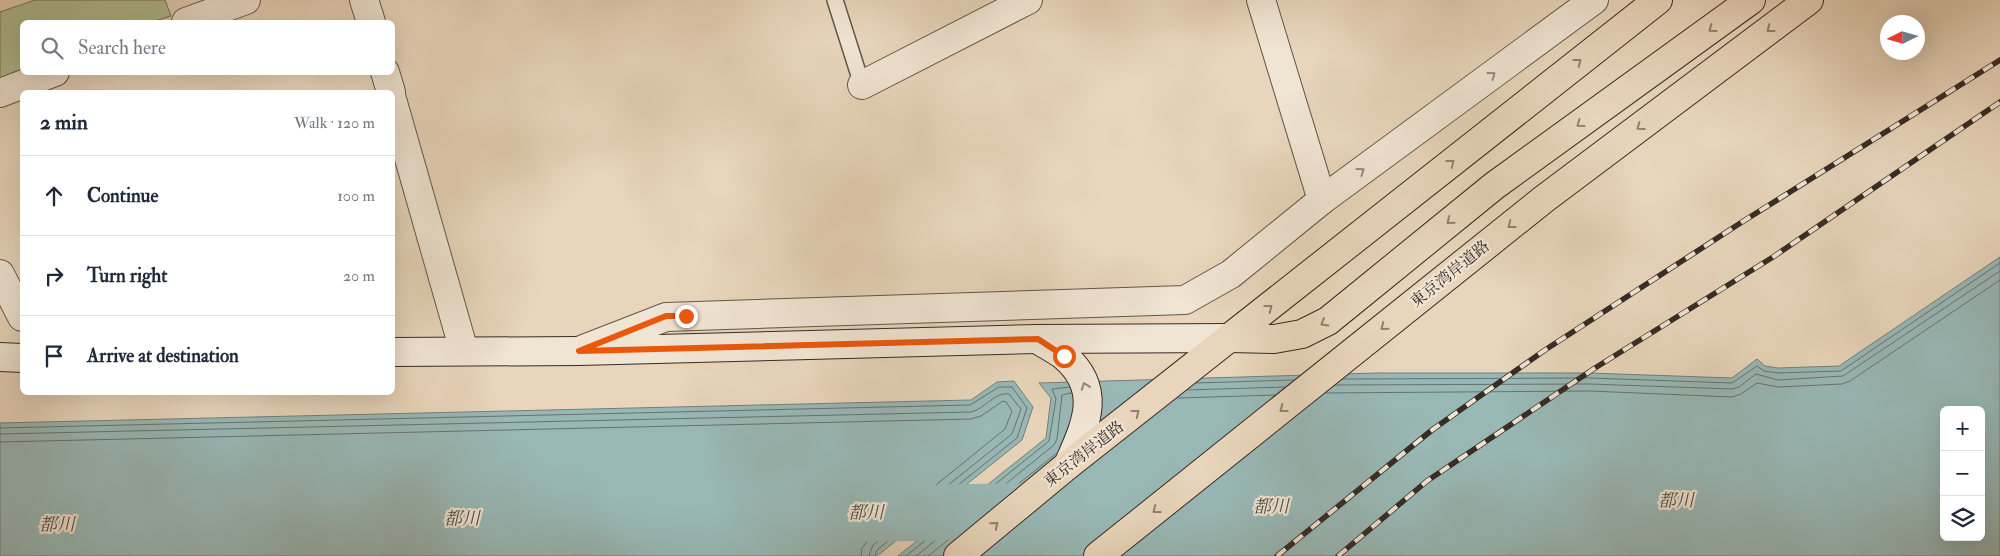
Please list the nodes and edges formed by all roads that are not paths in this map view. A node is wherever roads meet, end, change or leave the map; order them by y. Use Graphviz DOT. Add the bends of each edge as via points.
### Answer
graph roads {
  1 [pos="246,0"];
  2 [pos="364,0"];
  3 [pos="835,0"];
  4 [pos="1028,0"];
  5 [pos="1261,0"];
  6 [pos="1594,0"];
  7 [pos="1751,0"];
  8 [pos="1809,0"];
  9 [pos="1642,5"];
  10 [pos="191,20"];
  11 [pos="370,20"];
  12 [pos="47,75"];
  13 [pos="386,75"];
  14 [pos="862,85"];
  15 [pos="390,90"];
  16 [pos="0,93"];
  17 [pos="395,109"];
  18 [pos="1322,200"];
  19 [pos="0,274"];
  20 [pos="20,313"];
  21 [pos="1230,338"];
  22 [pos="1038,339"];
  23 [pos="464,351"];
  24 [pos="579,351"];
  25 [pos="395,352"];
  26 [pos="0,357"];
  27 [pos="20,358"];
  28 [pos="1068,465"];
  29 [pos="958,556"];
  30 [pos="1098,556"];
  1 -- 10 [label="street"];
  2 -- 11 [label="street"];
  3 -- 14 [label="lane"];
  4 -- 14 [label="street"];
  5 -- 18 [label="street"];
  18 -- 6 [label="street, one-way"];
  7 -- 21 [label="highway, one-way" via="1494,186 1328,321 1302,334 1274,339"];
  8 -- 30 [label="highway, 東京湾岸道路, one-way" via="1544,199"];
  21 -- 9 [label="highway, 東京湾岸道路, one-way"];
  12 -- 16 [label="street"];
  13 -- 15 [label="street"];
  17 -- 23 [label="street"];
  18 -- 24 [label="street" via="1231,274 1185,300 666,316"];
  19 -- 20 [label="street"];
  21 -- 22 [label="street"];
  28 -- 21 [label="highway, 東京湾岸道路, one-way"];
  22 -- 24 [label="street"];
  28 -- 22 [label="street, one-way" via="1085,426 1088,393 1082,377 1064,356"];
  23 -- 24 [label="street"];
  23 -- 25 [label="street"];
  26 -- 27 [label="street"];
  29 -- 28 [label="highway, 東京湾岸道路, one-way"];
}
